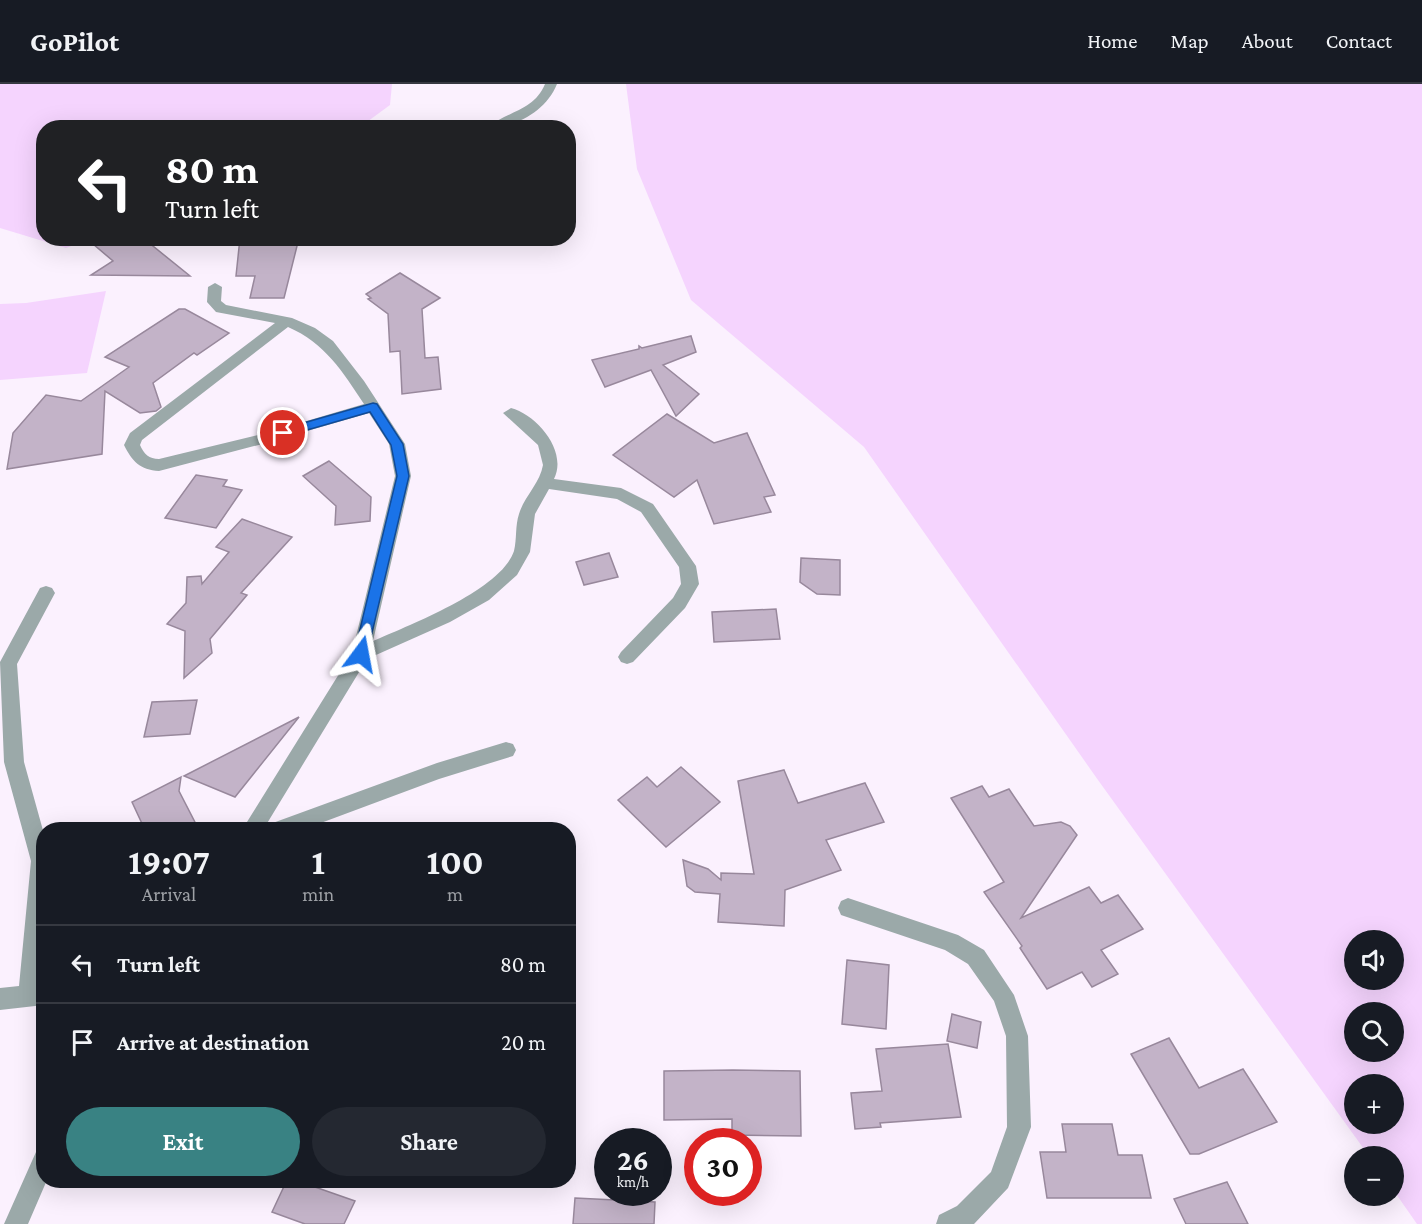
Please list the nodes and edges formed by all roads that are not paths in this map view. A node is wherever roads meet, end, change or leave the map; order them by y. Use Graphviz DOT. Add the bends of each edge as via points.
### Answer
graph roads {
  1 [pos="550,84"];
  2 [pos="508,120"];
  3 [pos="215,287"];
  4 [pos="287,321"];
  5 [pos="373,407"];
  6 [pos="511,413"];
  7 [pos="544,483"];
  8 [pos="46,593"];
  9 [pos="361,654"];
  10 [pos="627,657"];
  11 [pos="507,750"];
  12 [pos="257,822"];
  13 [pos="299,822"];
  14 [pos="36,843"];
  15 [pos="848,908"];
  16 [pos="36,994"];
  17 [pos="0,999"];
  18 [pos="36,1178"];
  19 [pos="16,1224"];
  20 [pos="948,1224"];
  1 -- 2 [label="street" via="545,97"];
  3 -- 4 [label="street" via="214,302 221,309"];
  4 -- 5 [label="street" via="328,344"];
  4 -- 5 [label="street" via="136,437 132,445 140,460 147,465 159,465"];
  5 -- 9 [label="street" via="397,444 403,476"];
  6 -- 7 [label="street" via="539,435 549,452 551,466"];
  7 -- 9 [label="street" via="527,514 522,552 499,583 444,617"];
  7 -- 10 [label="street" via="621,494 647,508 687,567 690,584 679,603"];
  8 -- 14 [label="street" via="8,664 14,762"];
  9 -- 12 [label="street"];
  11 -- 13 [label="street" via="437,771"];
  15 -- 20 [label="street" via="951,942 976,957 1003,995 1017,1036 1019,1127 1012,1148 1000,1180 966,1215"];
  16 -- 17 [label="street"];
  18 -- 19 [label="street"];
}
